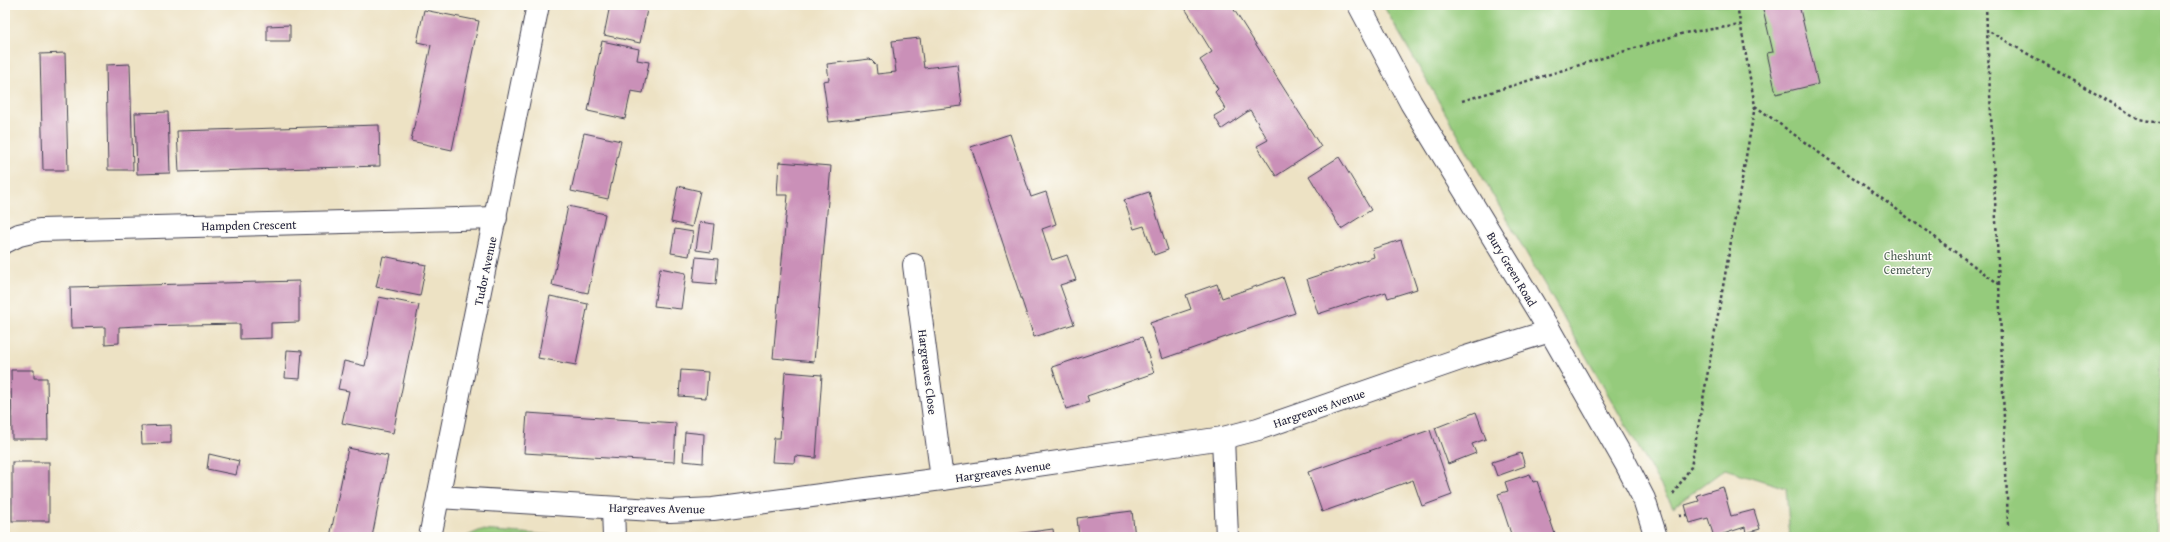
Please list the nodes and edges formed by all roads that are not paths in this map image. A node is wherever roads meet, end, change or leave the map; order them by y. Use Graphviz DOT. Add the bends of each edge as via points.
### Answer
graph roads {
  1 [pos="538,5"];
  2 [pos="1359,5"];
  3 [pos="496,218"];
  4 [pos="5,242"];
  5 [pos="914,265"];
  6 [pos="1550,331"];
  7 [pos="1223,438"];
  8 [pos="942,479"];
  9 [pos="438,497"];
  10 [pos="614,508"];
  11 [pos="1655,529"];
  12 [pos="430,537"];
  13 [pos="614,537"];
  14 [pos="1227,537"];
  1 -- 3 [label="street, Tudor Avenue"];
  2 -- 6 [label="street, Bury Green Road" via="1411,103"];
  3 -- 4 [label="street, Hampden Crescent" via="40,230 19,235"];
  3 -- 9 [label="street, Tudor Avenue"];
  5 -- 8 [label="street, Hargreaves Close"];
  6 -- 7 [label="street, Hargreaves Avenue" via="1466,357 1258,429"];
  6 -- 11 [label="street, Bury Green Road" via="1626,464"];
  7 -- 8 [label="street, Hargreaves Avenue"];
  7 -- 14 [label="street"];
  8 -- 10 [label="street, Hargreaves Avenue" via="713,509 670,511"];
  9 -- 10 [label="street, Hargreaves Avenue"];
  9 -- 12 [label="street, Tudor Avenue"];
  10 -- 13 [label="street"];
}
